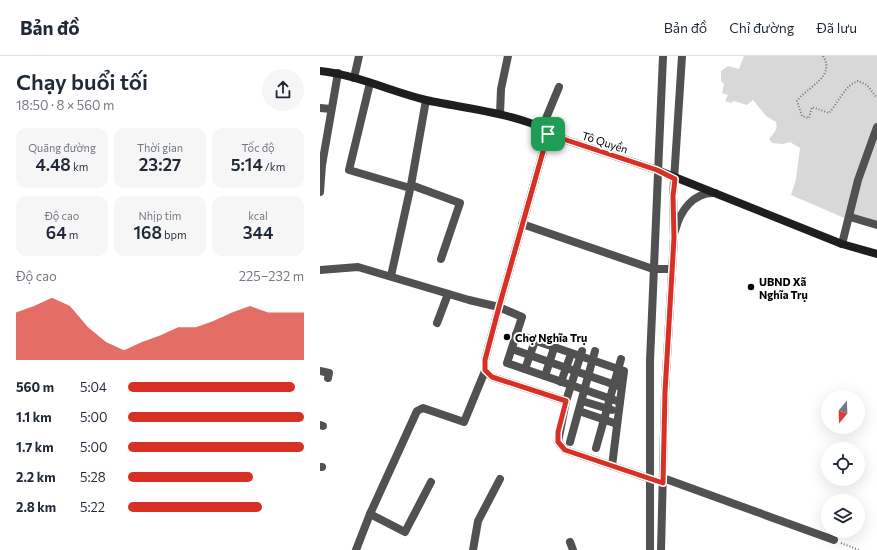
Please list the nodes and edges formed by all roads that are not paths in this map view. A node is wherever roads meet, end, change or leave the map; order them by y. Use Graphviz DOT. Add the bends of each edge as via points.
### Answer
graph roads {
  1 [pos="359,56"];
  2 [pos="508,56"];
  3 [pos="663,56"];
  4 [pos="682,56"];
  5 [pos="320,71"];
  6 [pos="338,73"];
  7 [pos="354,78"];
  8 [pos="370,83"];
  9 [pos="559,87"];
  10 [pos="426,100"];
  11 [pos="320,108"];
  12 [pos="331,109"];
  13 [pos="500,114"];
  14 [pos="877,127"];
  15 [pos="545,131"];
  16 [pos="657,170"];
  17 [pos="675,179"];
  18 [pos="411,186"];
  19 [pos="320,192"];
  20 [pos="717,193"];
  21 [pos="850,217"];
  22 [pos="522,224"];
  23 [pos="877,225"];
  24 [pos="674,238"];
  25 [pos="842,244"];
  26 [pos="877,254"];
  27 [pos="441,259"];
  28 [pos="653,269"];
  29 [pos="672,269"];
  30 [pos="320,270"];
  31 [pos="391,276"];
  32 [pos="448,294"];
  33 [pos="499,307"];
  34 [pos="437,323"];
  35 [pos="516,334"];
  36 [pos="535,341"];
  37 [pos="554,348"];
  38 [pos="512,349"];
  39 [pos="595,351"];
  40 [pos="571,354"];
  41 [pos="581,354"];
  42 [pos="530,356"];
  43 [pos="621,359"];
  44 [pos="593,361"];
  45 [pos="549,363"];
  46 [pos="566,368"];
  47 [pos="525,369"];
  48 [pos="619,369"];
  49 [pos="485,370"];
  50 [pos="320,371"];
  51 [pos="575,372"];
  52 [pos="545,376"];
  53 [pos="588,376"];
  54 [pos="328,378"];
  55 [pos="561,382"];
  56 [pos="571,385"];
  57 [pos="618,386"];
  58 [pos="585,390"];
  59 [pos="610,398"];
  60 [pos="566,401"];
  61 [pos="582,401"];
  62 [pos="620,402"];
  63 [pos="607,409"];
  64 [pos="579,411"];
  65 [pos="619,412"];
  66 [pos="604,420"];
  67 [pos="617,424"];
  68 [pos="570,442"];
  69 [pos="596,448"];
  70 [pos="612,466"];
  71 [pos="648,478"];
  72 [pos="500,479"];
  73 [pos="663,480"];
  74 [pos="431,482"];
  75 [pos="370,514"];
  76 [pos="834,540"];
  77 [pos="570,542"];
  78 [pos="356,550"];
  79 [pos="473,550"];
  80 [pos="573,550"];
  81 [pos="650,550"];
  82 [pos="661,550"];
  1 -- 7 [label="street"];
  2 -- 13 [label="street" via="501,89"];
  3 -- 16 [label="street"];
  4 -- 17 [label="street"];
  5 -- 6 [label="main road, Tô Quyền"];
  6 -- 7 [label="main road, Tô Quyền"];
  6 -- 12 [label="street"];
  7 -- 8 [label="main road, Tô Quyền"];
  8 -- 10 [label="main road, Tô Quyền"];
  8 -- 18 [label="street" via="349,170"];
  9 -- 15 [label="street"];
  10 -- 13 [label="main road, Tô Quyền"];
  10 -- 18 [label="street"];
  11 -- 12 [label="street"];
  12 -- 19 [label="street"];
  13 -- 15 [label="main road, Tô Quyền"];
  14 -- 21 [label="street" via="858,180"];
  15 -- 16 [label="main road, Tô Quyền"];
  15 -- 22 [label="street"];
  16 -- 17 [label="main road, Tô Quyền"];
  16 -- 28 [label="street"];
  17 -- 20 [label="main road, Tô Quyền"];
  17 -- 24 [label="street"];
  18 -- 27 [label="street" via="461,200"];
  18 -- 31 [label="street"];
  20 -- 24 [label="street" via="699,195 687,206 679,219"];
  20 -- 25 [label="main road, Tô Quyền"];
  21 -- 23 [label="street"];
  21 -- 25 [label="street"];
  22 -- 28 [label="street"];
  22 -- 33 [label="street"];
  24 -- 29 [label="street"];
  25 -- 26 [label="main road, Tô Quyền"];
  28 -- 29 [label="street"];
  28 -- 71 [label="street"];
  29 -- 73 [label="street"];
  30 -- 31 [label="street" via="358,267"];
  31 -- 32 [label="street"];
  32 -- 33 [label="street"];
  32 -- 34 [label="street"];
  33 -- 35 [label="street" via="522,316"];
  33 -- 49 [label="street" via="485,360"];
  35 -- 36 [label="street"];
  35 -- 38 [label="street"];
  36 -- 37 [label="street"];
  36 -- 42 [label="street"];
  37 -- 40 [label="street"];
  37 -- 45 [label="street"];
  38 -- 42 [label="street"];
  38 -- 47 [label="street" via="507,363"];
  39 -- 44 [label="street"];
  40 -- 41 [label="street"];
  40 -- 46 [label="street"];
  41 -- 44 [label="street"];
  41 -- 51 [label="street"];
  42 -- 45 [label="street"];
  42 -- 47 [label="street"];
  43 -- 48 [label="street"];
  44 -- 48 [label="street"];
  44 -- 53 [label="street"];
  45 -- 46 [label="street"];
  45 -- 52 [label="street"];
  46 -- 51 [label="street"];
  46 -- 55 [label="street"];
  47 -- 52 [label="street"];
  48 -- 57 [label="street" via="624,371"];
  49 -- 60 [label="street" via="492,377"];
  49 -- 75 [label="street" via="464,422 423,408 417,411"];
  50 -- 54 [label="street" via="329,373"];
  51 -- 53 [label="street"];
  51 -- 56 [label="street"];
  52 -- 55 [label="street"];
  53 -- 57 [label="street"];
  53 -- 58 [label="street"];
  55 -- 56 [label="street"];
  56 -- 58 [label="street"];
  56 -- 60 [label="street"];
  57 -- 59 [label="street"];
  57 -- 62 [label="street"];
  58 -- 59 [label="street"];
  58 -- 61 [label="street"];
  59 -- 62 [label="street"];
  59 -- 63 [label="street"];
  60 -- 70 [label="street" via="558,442 565,450"];
  61 -- 63 [label="street"];
  61 -- 64 [label="street"];
  62 -- 65 [label="street"];
  63 -- 65 [label="street"];
  63 -- 66 [label="street"];
  64 -- 66 [label="street"];
  64 -- 68 [label="street"];
  65 -- 67 [label="street"];
  66 -- 67 [label="street"];
  66 -- 69 [label="street"];
  67 -- 70 [label="street"];
  70 -- 71 [label="street"];
  71 -- 73 [label="street"];
  71 -- 81 [label="street"];
  72 -- 79 [label="street" via="478,521"];
  73 -- 76 [label="street"];
  73 -- 82 [label="street"];
  74 -- 75 [label="street" via="405,532"];
  75 -- 78 [label="street"];
  77 -- 80 [label="street"];
}
